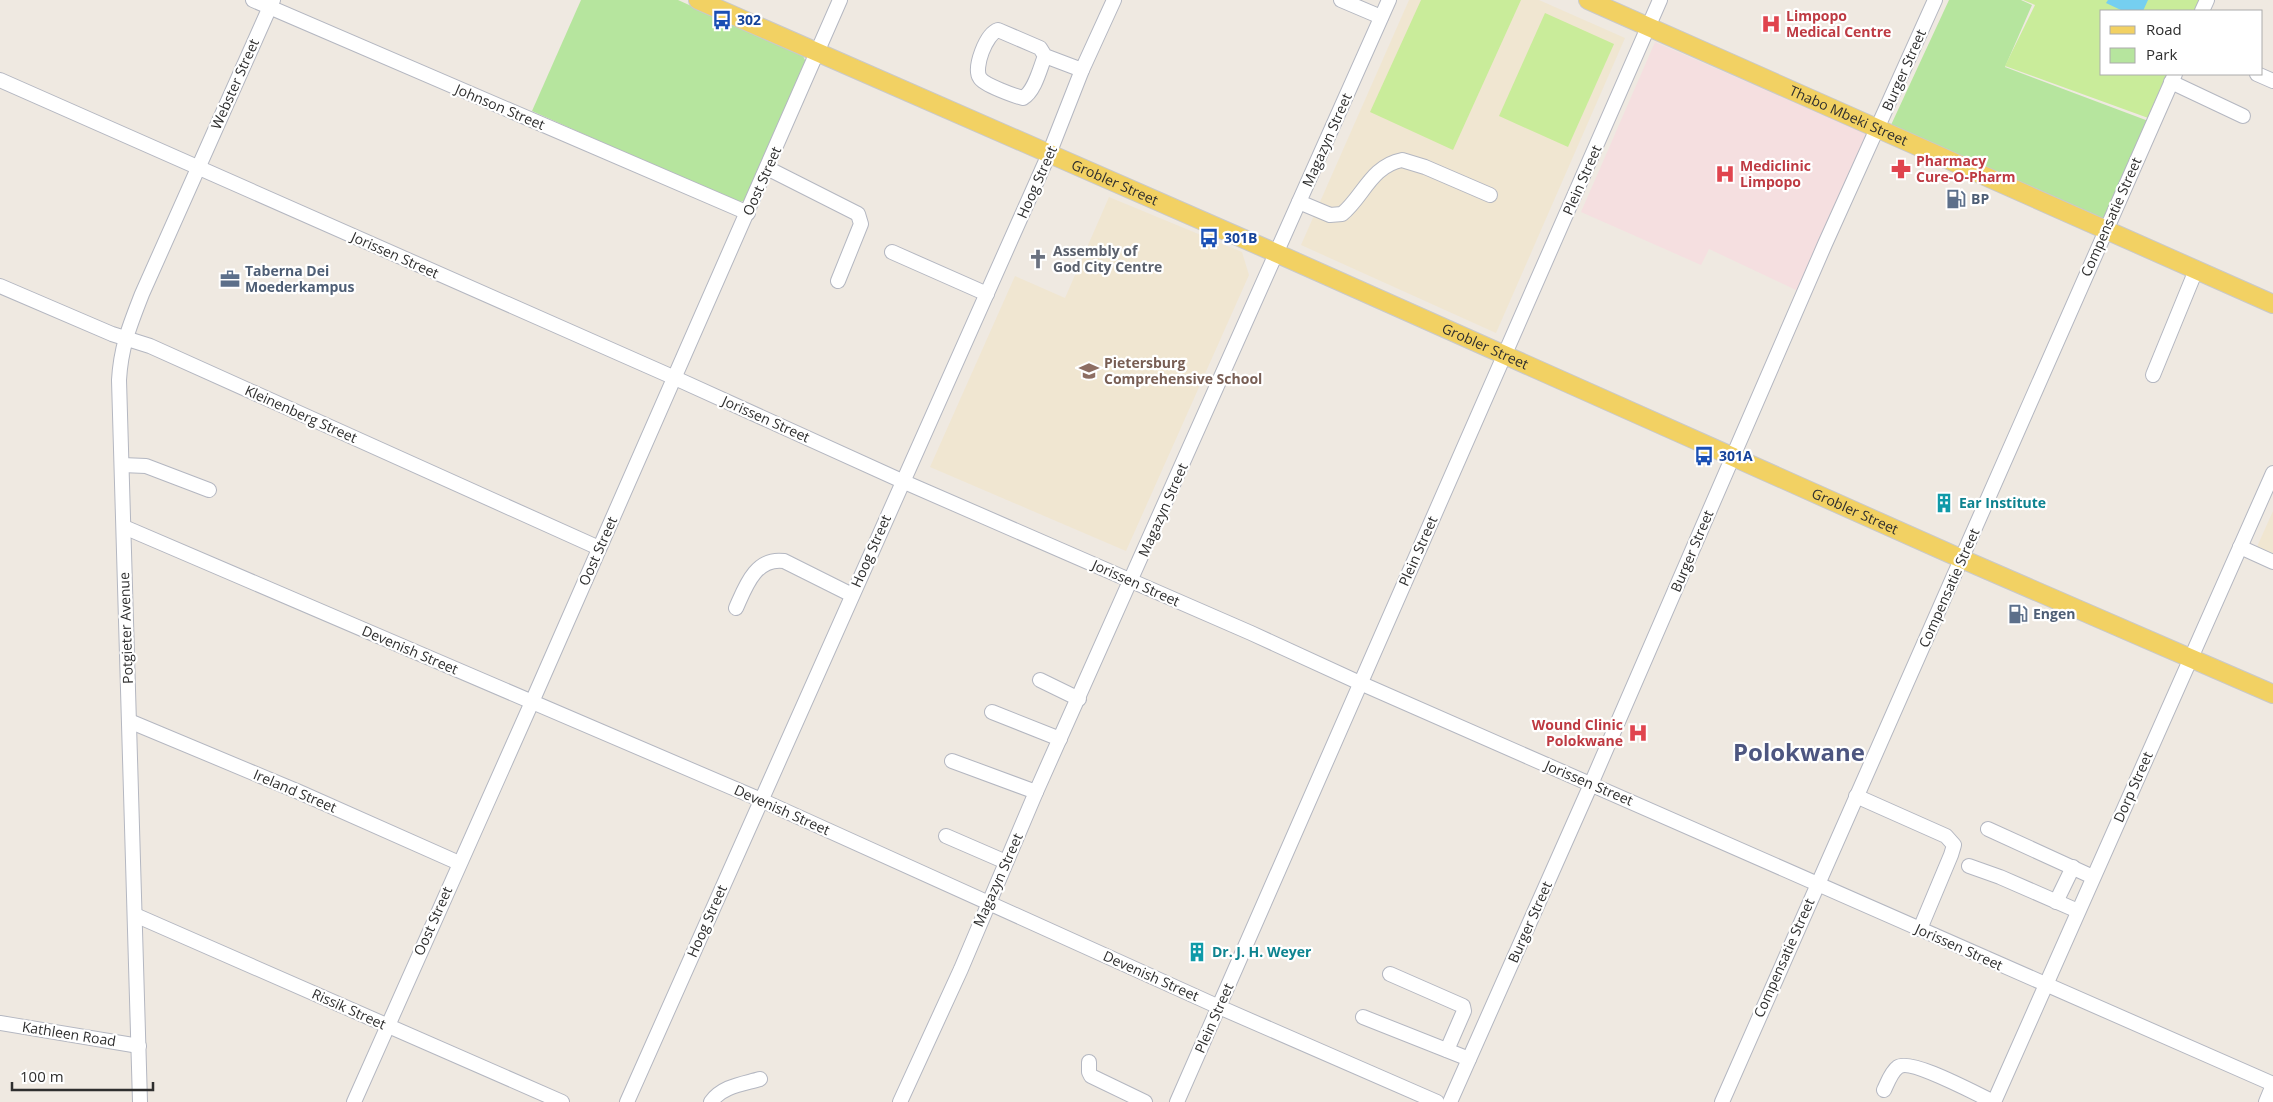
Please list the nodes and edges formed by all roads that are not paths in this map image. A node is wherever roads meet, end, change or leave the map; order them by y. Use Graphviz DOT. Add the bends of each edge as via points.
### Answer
graph roads {
  1 [pos="253,0"];
  2 [pos="698,0"];
  3 [pos="840,0"];
  4 [pos="1114,0"];
  5 [pos="1341,0"];
  6 [pos="1389,0"];
  7 [pos="1588,0"];
  8 [pos="1660,0"];
  9 [pos="1935,0"];
  10 [pos="271,4"];
  11 [pos="1381,17"];
  12 [pos="1648,27"];
  13 [pos="818,52"];
  14 [pos="1045,56"];
  15 [pos="1082,70"];
  16 [pos="2259,75"];
  17 [pos="2173,78"];
  18 [pos="0,80"];
  19 [pos="2273,81"];
  20 [pos="2243,116"];
  21 [pos="1877,129"];
  22 [pos="1049,154"];
  23 [pos="767,168"];
  24 [pos="198,169"];
  25 [pos="1490,194"];
  26 [pos="1299,202"];
  27 [pos="748,213"];
  28 [pos="2105,230"];
  29 [pos="892,252"];
  30 [pos="1276,253"];
  31 [pos="2196,270"];
  32 [pos="838,280"];
  33 [pos="0,286"];
  34 [pos="987,294"];
  35 [pos="2273,304"];
  36 [pos="125,338"];
  37 [pos="1504,356"];
  38 [pos="2153,375"];
  39 [pos="675,378"];
  40 [pos="1733,457"];
  41 [pos="122,465"];
  42 [pos="2273,472"];
  43 [pos="902,481"];
  44 [pos="208,490"];
  45 [pos="124,527"];
  46 [pos="2240,547"];
  47 [pos="599,548"];
  48 [pos="1962,559"];
  49 [pos="2273,562"];
  50 [pos="1131,581"];
  51 [pos="852,595"];
  52 [pos="736,608"];
  53 [pos="2190,658"];
  54 [pos="1040,680"];
  55 [pos="1360,683"];
  56 [pos="2273,694"];
  57 [pos="1079,699"];
  58 [pos="532,702"];
  59 [pos="992,712"];
  60 [pos="129,721"];
  61 [pos="1060,739"];
  62 [pos="952,761"];
  63 [pos="1591,784"];
  64 [pos="1036,792"];
  65 [pos="1856,796"];
  66 [pos="761,800"];
  67 [pos="1988,829"];
  68 [pos="946,836"];
  69 [pos="1006,862"];
  70 [pos="460,863"];
  71 [pos="1969,866"];
  72 [pos="2072,867"];
  73 [pos="2093,877"];
  74 [pos="1817,883"];
  75 [pos="987,902"];
  76 [pos="2056,902"];
  77 [pos="2078,910"];
  78 [pos="135,915"];
  79 [pos="1920,929"];
  80 [pos="1390,974"];
  81 [pos="2044,985"];
  82 [pos="1219,1007"];
  83 [pos="1362,1017"];
  84 [pos="0,1023"];
  85 [pos="386,1026"];
  86 [pos="138,1046"];
  87 [pos="1447,1050"];
  88 [pos="1469,1059"];
  89 [pos="1089,1062"];
  90 [pos="760,1079"];
  91 [pos="2273,1084"];
  92 [pos="1884,1090"];
  93 [pos="140,1102"];
  94 [pos="354,1102"];
  95 [pos="562,1102"];
  96 [pos="626,1102"];
  97 [pos="712,1102"];
  98 [pos="900,1102"];
  99 [pos="1145,1102"];
  100 [pos="1177,1102"];
  101 [pos="1437,1102"];
  102 [pos="1450,1102"];
  103 [pos="1722,1102"];
  104 [pos="1994,1102"];
  105 [pos="2266,1102"];
  1 -- 10 [label="street, Johnson Street"];
  2 -- 13 [label="main road, Grobler Street"];
  3 -- 13 [label="street, Oost Street"];
  4 -- 15 [label="street, Hoog Street"];
  5 -- 11 [label="street"];
  6 -- 11 [label="street, Magazyn Street"];
  7 -- 12 [label="main road, Thabo Mbeki Street"];
  8 -- 12 [label="street, Plein Street"];
  9 -- 21 [label="street, Burger Street"];
  10 -- 24 [label="street, Webster Street"];
  10 -- 27 [label="street, Johnson Street"];
  11 -- 26 [label="street, Magazyn Street"];
  12 -- 21 [label="main road, Thabo Mbeki Street"];
  12 -- 37 [label="street, Plein Street"];
  13 -- 22 [label="main road, Grobler Street"];
  13 -- 23 [label="street, Oost Street"];
  14 -- 14 [label="street" via="1032,87 1023,98 984,82 978,75 983,47 995,30 1040,48"];
  14 -- 15 [label="street"];
  15 -- 22 [label="street, Hoog Street"];
  16 -- 19 [label="street"];
  17 -- 20 [label="street"];
  17 -- 28 [label="street, Compensatie Street"];
  18 -- 24 [label="street, Jorissen Street"];
  21 -- 28 [label="main road, Thabo Mbeki Street"];
  21 -- 40 [label="street, Burger Street"];
  22 -- 30 [label="main road, Grobler Street"];
  22 -- 34 [label="street, Hoog Street"];
  23 -- 27 [label="street, Oost Street"];
  23 -- 32 [label="street" via="858,214 861,224"];
  24 -- 36 [label="street, Potgieter Avenue"];
  24 -- 39 [label="street, Jorissen Street"];
  25 -- 26 [label="street" via="1402,160 1370,179 1342,214 1330,215"];
  26 -- 30 [label="street, Magazyn Street"];
  27 -- 39 [label="street, Oost Street"];
  28 -- 31 [label="main road, Thabo Mbeki Street"];
  28 -- 48 [label="street, Compensatie Street"];
  29 -- 34 [label="street"];
  30 -- 37 [label="main road, Grobler Street"];
  30 -- 50 [label="street, Magazyn Street"];
  31 -- 35 [label="main road, Thabo Mbeki Street"];
  31 -- 38 [label="street"];
  33 -- 36 [label="street, Kleinenberg Street"];
  34 -- 43 [label="street, Hoog Street"];
  36 -- 41 [label="street, Potgieter Avenue" via="119,380"];
  36 -- 47 [label="street, Kleinenberg Street" via="150,346"];
  37 -- 40 [label="main road, Grobler Street"];
  37 -- 55 [label="street, Plein Street"];
  39 -- 43 [label="street, Jorissen Street"];
  39 -- 47 [label="street, Oost Street"];
  40 -- 48 [label="main road, Grobler Street"];
  40 -- 63 [label="street, Burger Street"];
  41 -- 44 [label="street" via="146,466"];
  41 -- 45 [label="street, Potgieter Avenue"];
  42 -- 46 [label="street, Dorp Street"];
  43 -- 50 [label="street, Jorissen Street"];
  43 -- 51 [label="street, Hoog Street"];
  45 -- 58 [label="street, Devenish Street"];
  45 -- 60 [label="street, Potgieter Avenue"];
  46 -- 49 [label="street"];
  46 -- 53 [label="street, Dorp Street"];
  47 -- 58 [label="street, Oost Street"];
  48 -- 53 [label="main road, Grobler Street"];
  48 -- 65 [label="street, Compensatie Street"];
  50 -- 55 [label="street, Jorissen Street"];
  50 -- 57 [label="street, Magazyn Street"];
  51 -- 52 [label="street" via="777,560 752,573"];
  51 -- 66 [label="street, Hoog Street"];
  53 -- 56 [label="main road, Grobler Street"];
  53 -- 73 [label="street, Dorp Street"];
  54 -- 57 [label="street"];
  55 -- 63 [label="street, Jorissen Street"];
  55 -- 82 [label="street, Plein Street"];
  57 -- 61 [label="street, Magazyn Street"];
  58 -- 66 [label="street, Devenish Street"];
  58 -- 70 [label="street, Oost Street"];
  59 -- 61 [label="street"];
  60 -- 70 [label="street, Ireland Street"];
  60 -- 78 [label="street, Potgieter Avenue"];
  61 -- 64 [label="street, Magazyn Street"];
  62 -- 64 [label="street"];
  63 -- 74 [label="street, Jorissen Street"];
  63 -- 88 [label="street, Burger Street"];
  64 -- 69 [label="street, Magazyn Street"];
  65 -- 74 [label="street, Compensatie Street"];
  65 -- 79 [label="street" via="1946,836 1954,845"];
  66 -- 75 [label="street, Devenish Street"];
  66 -- 96 [label="street, Hoog Street"];
  67 -- 72 [label="street"];
  68 -- 69 [label="street"];
  69 -- 75 [label="street, Magazyn Street"];
  70 -- 85 [label="street, Oost Street"];
  71 -- 76 [label="street"];
  72 -- 73 [label="street"];
  72 -- 76 [label="street"];
  73 -- 77 [label="street, Dorp Street"];
  74 -- 79 [label="street, Jorissen Street"];
  74 -- 103 [label="street, Compensatie Street"];
  75 -- 82 [label="street, Devenish Street"];
  75 -- 98 [label="street, Magazyn Street"];
  76 -- 77 [label="street"];
  77 -- 81 [label="street, Dorp Street"];
  78 -- 85 [label="street, Rissik Street"];
  78 -- 86 [label="street, Potgieter Avenue"];
  79 -- 81 [label="street, Jorissen Street"];
  80 -- 87 [label="street" via="1463,1006 1464,1012"];
  81 -- 91 [label="street, Jorissen Street"];
  81 -- 104 [label="street, Dorp Street"];
  82 -- 100 [label="street, Plein Street"];
  82 -- 101 [label="street, Devenish Street"];
  83 -- 87 [label="street"];
  84 -- 86 [label="street, Kathleen Road"];
  85 -- 94 [label="street, Oost Street"];
  85 -- 95 [label="street, Rissik Street"];
  86 -- 93 [label="street, Potgieter Avenue"];
  87 -- 88 [label="street"];
  88 -- 102 [label="street, Burger Street"];
  89 -- 99 [label="street" via="1089,1072 1099,1081"];
  90 -- 97 [label="street" via="726,1089"];
  91 -- 105 [label="street"];
  92 -- 104 [label="street" via="1898,1067 1904,1065 1920,1068"];
}
